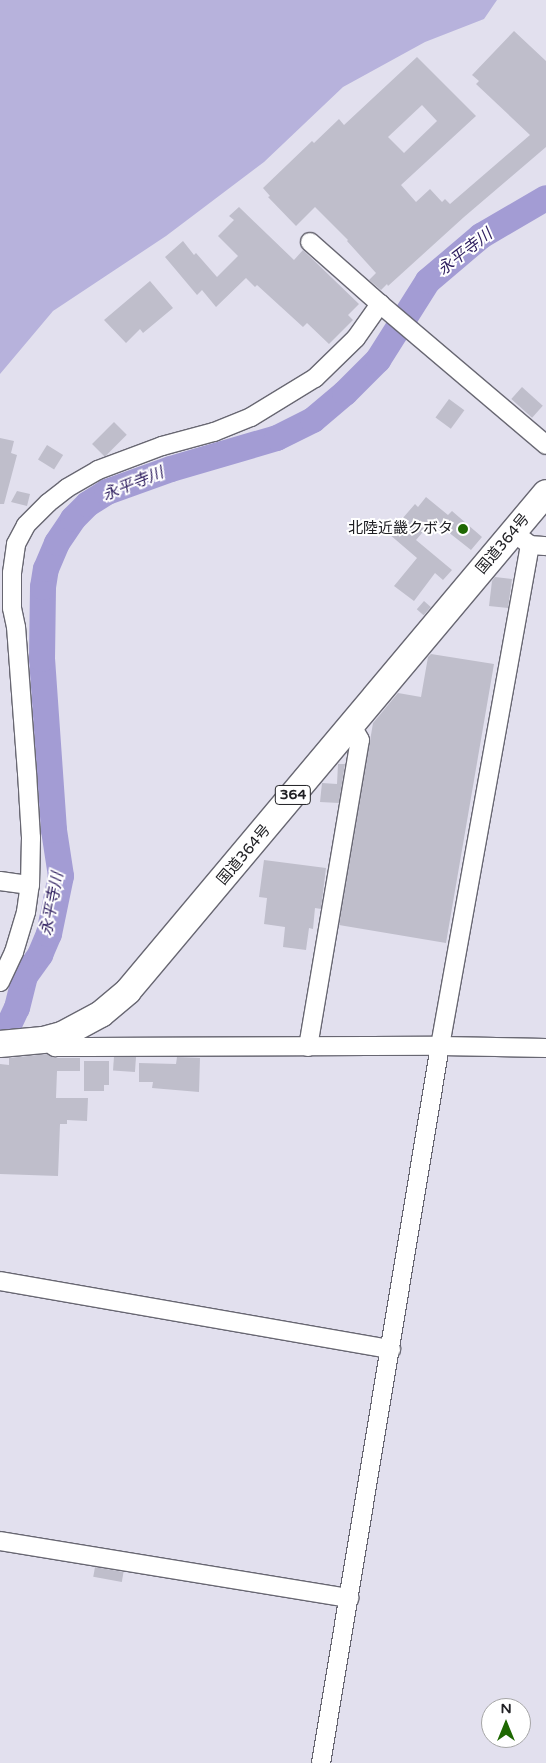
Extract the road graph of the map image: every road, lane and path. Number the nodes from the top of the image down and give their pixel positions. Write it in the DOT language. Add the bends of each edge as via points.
graph roads {
  1 [pos="310,242"];
  2 [pos="384,308"];
  3 [pos="546,445"];
  4 [pos="546,493"];
  5 [pos="530,541"];
  6 [pos="352,726"];
  7 [pos="0,881"];
  8 [pos="30,885"];
  9 [pos="0,982"];
  10 [pos="43,1040"];
  11 [pos="440,1046"];
  12 [pos="4,1047"];
  13 [pos="308,1047"];
  14 [pos="546,1048"];
  15 [pos="0,1282"];
  16 [pos="391,1349"];
  17 [pos="0,1541"];
  18 [pos="348,1598"];
  19 [pos="321,1763"];
  1 -- 2 [label="street"];
  2 -- 3 [label="street"];
  2 -- 8 [label="street" via="315,378 286,397 251,417 214,432 162,446 98,470 67,488 26,525 16,544 12,608 27,773"];
  4 -- 5 [label="highway, 国道364号 / 364"];
  5 -- 6 [label="highway, 国道364号 / 364"];
  5 -- 11 [label="street"];
  6 -- 10 [label="highway, 国道364号 / 364" via="128,991 83,1025"];
  6 -- 13 [label="street" via="360,740"];
  7 -- 8 [label="street"];
  8 -- 9 [label="street" via="14,952"];
  10 -- 12 [label="highway, 国道364号 / 364"];
  10 -- 13 [label="street" via="55,1046"];
  11 -- 13 [label="street"];
  11 -- 14 [label="street"];
  11 -- 16 [label="street"];
  15 -- 16 [label="street"];
  16 -- 18 [label="street"];
  17 -- 18 [label="street"];
  18 -- 19 [label="street"];
}
